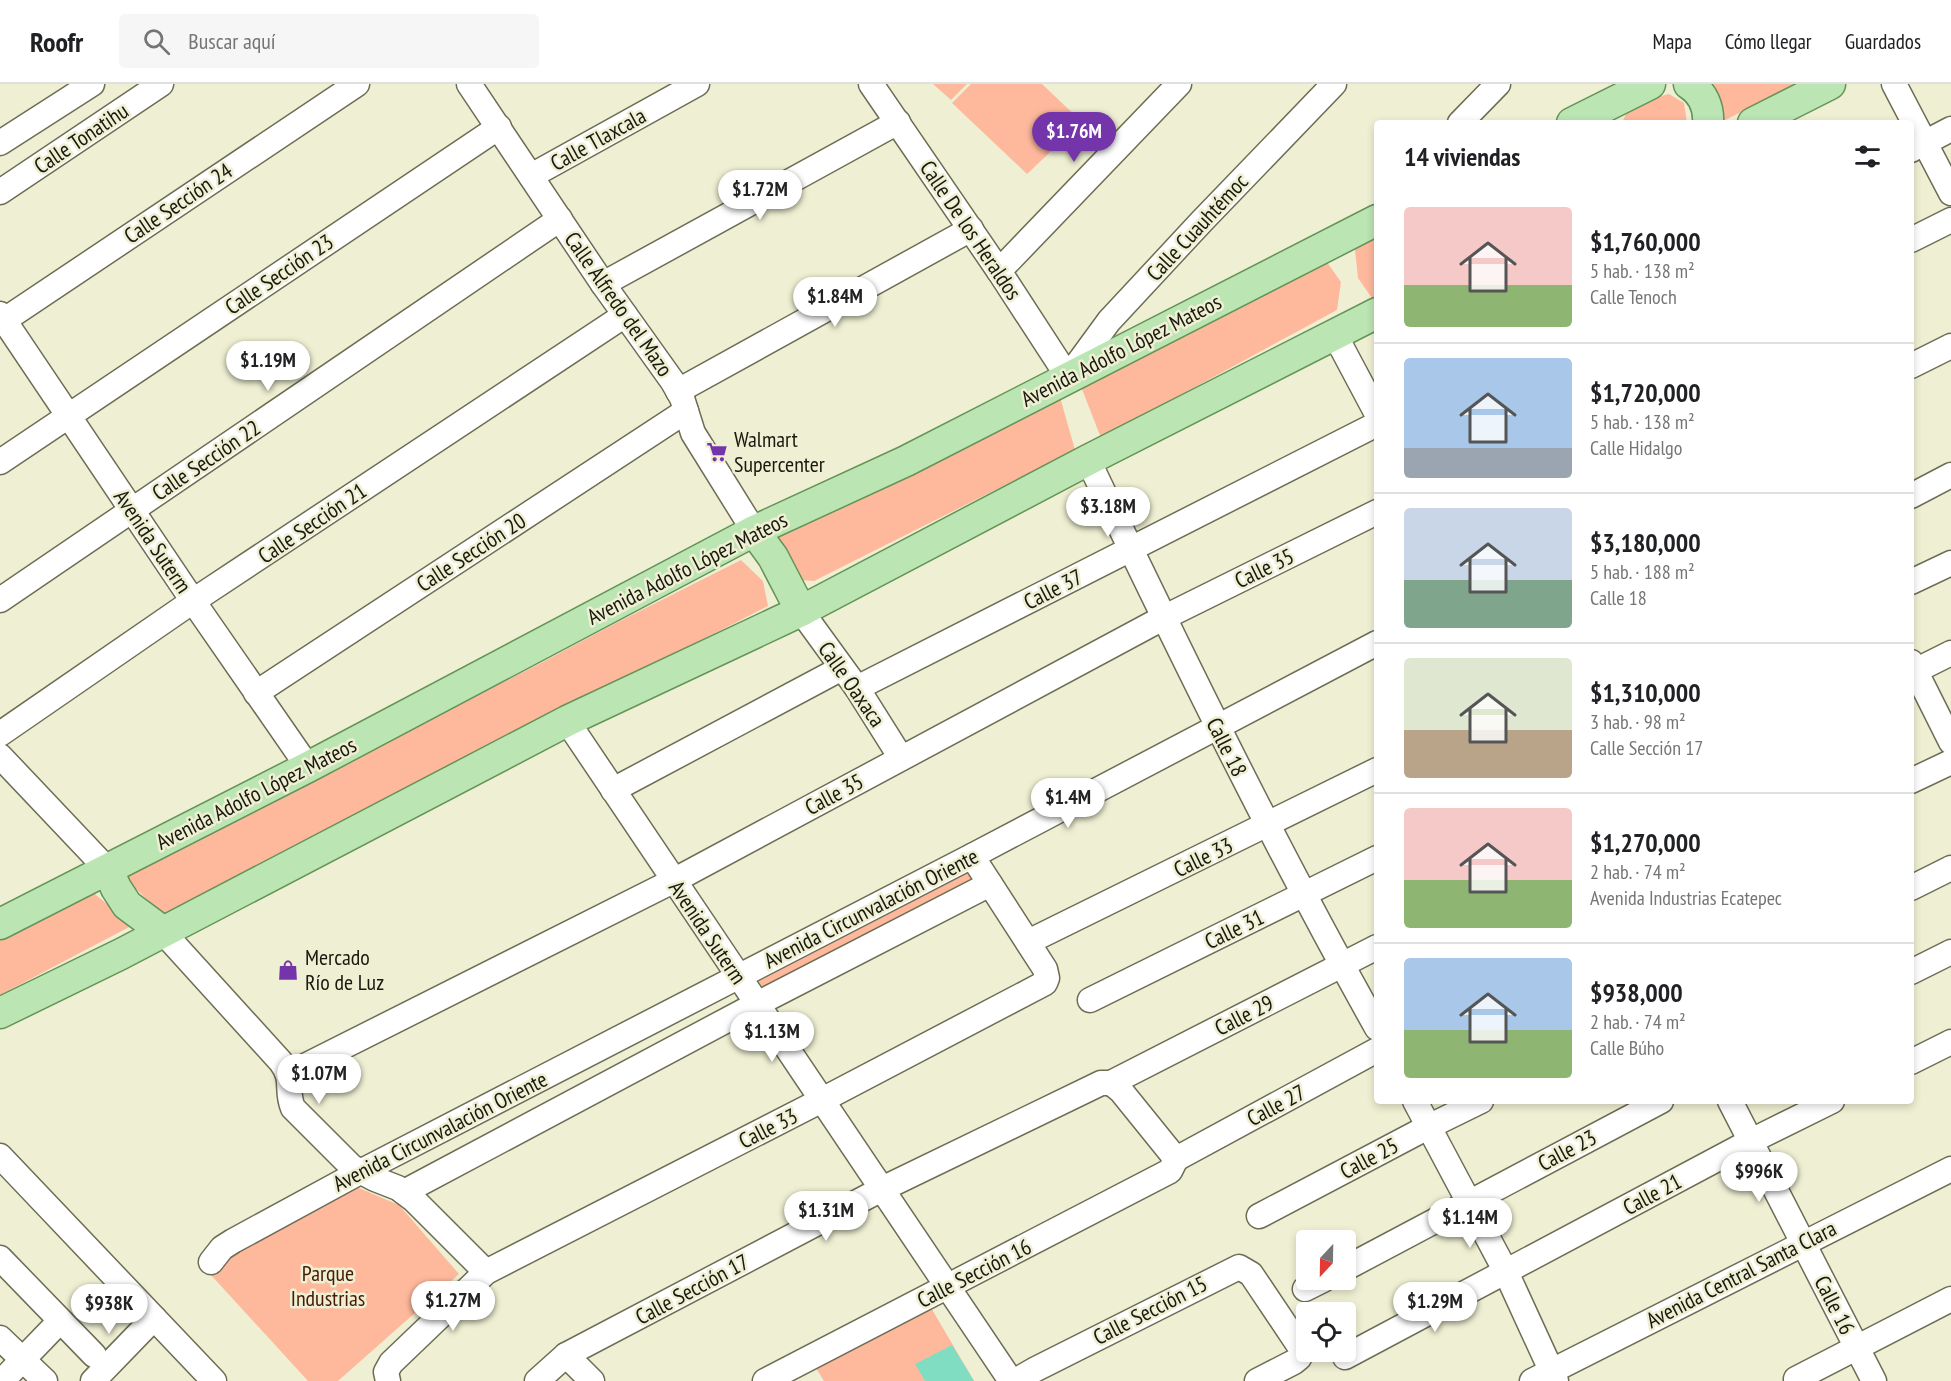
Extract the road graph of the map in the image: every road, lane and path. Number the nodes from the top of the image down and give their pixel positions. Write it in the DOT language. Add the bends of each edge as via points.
graph roads {
  1 [pos="92,84"];
  2 [pos="161,84"];
  3 [pos="357,84"];
  4 [pos="469,84"];
  5 [pos="697,84"];
  6 [pos="871,84"];
  7 [pos="1179,84"];
  8 [pos="1334,84"];
  9 [pos="1498,84"];
  10 [pos="1689,84"];
  11 [pos="1830,84"];
  12 [pos="1894,84"];
  13 [pos="1642,88"];
  14 [pos="1463,120"];
  15 [pos="1578,120"];
  16 [pos="1622,120"];
  17 [pos="1708,120"];
  18 [pos="1760,120"];
  19 [pos="1908,120"];
  20 [pos="898,122"];
  21 [pos="499,127"];
  22 [pos="1951,129"];
  23 [pos="0,143"];
  24 [pos="1918,146"];
  25 [pos="531,176"];
  26 [pos="0,192"];
  27 [pos="1951,193"];
  28 [pos="560,219"];
  29 [pos="1951,220"];
  30 [pos="1374,221"];
  31 [pos="971,229"];
  32 [pos="1914,238"];
  33 [pos="999,271"];
  34 [pos="603,284"];
  35 [pos="625,315"];
  36 [pos="1374,315"];
  37 [pos="1,319"];
  38 [pos="1335,335"];
  39 [pos="1951,346"];
  40 [pos="1914,364"];
  41 [pos="1068,376"];
  42 [pos="682,401"];
  43 [pos="1374,408"];
  44 [pos="69,416"];
  45 [pos="1374,426"];
  46 [pos="1088,460"];
  47 [pos="0,462"];
  48 [pos="1951,475"];
  49 [pos="1914,494"];
  50 [pos="132,511"];
  51 [pos="1374,513"];
  52 [pos="754,531"];
  53 [pos="1131,550"];
  54 [pos="1951,562"];
  55 [pos="1914,580"];
  56 [pos="0,600"];
  57 [pos="193,601"];
  58 [pos="801,611"];
  59 [pos="1163,618"];
  60 [pos="1374,645"];
  61 [pos="1951,653"];
  62 [pos="842,668"];
  63 [pos="1914,668"];
  64 [pos="1914,673"];
  65 [pos="857,688"];
  66 [pos="256,693"];
  67 [pos="567,722"];
  68 [pos="1217,728"];
  69 [pos="0,734"];
  70 [pos="1951,741"];
  71 [pos="0,756"];
  72 [pos="901,758"];
  73 [pos="1951,762"];
  74 [pos="308,767"];
  75 [pos="1374,772"];
  76 [pos="1914,780"];
  77 [pos="613,790"];
  78 [pos="1267,825"];
  79 [pos="972,856"];
  80 [pos="1374,860"];
  81 [pos="1951,868"];
  82 [pos="108,870"];
  83 [pos="673,881"];
  84 [pos="990,884"];
  85 [pos="1914,886"];
  86 [pos="1305,894"];
  87 [pos="0,924"];
  88 [pos="162,931"];
  89 [pos="1028,942"];
  90 [pos="1374,949"];
  91 [pos="1951,952"];
  92 [pos="1342,965"];
  93 [pos="1914,970"];
  94 [pos="739,977"];
  95 [pos="1090,1000"];
  96 [pos="757,1004"];
  97 [pos="0,1013"];
  98 [pos="1374,1023"];
  99 [pos="1951,1042"];
  100 [pos="1374,1052"];
  101 [pos="1914,1060"];
  102 [pos="289,1074"];
  103 [pos="1111,1083"];
  104 [pos="822,1100"];
  105 [pos="1416,1104"];
  106 [pos="1475,1104"];
  107 [pos="1655,1104"];
  108 [pos="1732,1104"];
  109 [pos="1826,1104"];
  110 [pos="1428,1127"];
  111 [pos="1751,1141"];
  112 [pos="0,1156"];
  113 [pos="1176,1159"];
  114 [pos="1951,1169"];
  115 [pos="360,1172"];
  116 [pos="882,1189"];
  117 [pos="404,1192"];
  118 [pos="1469,1202"];
  119 [pos="1258,1216"];
  120 [pos="1803,1243"];
  121 [pos="0,1258"];
  122 [pos="211,1262"];
  123 [pos="1356,1263"];
  124 [pos="486,1272"];
  125 [pos="1506,1272"];
  126 [pos="949,1286"];
  127 [pos="1951,1299"];
  128 [pos="154,1318"];
  129 [pos="60,1321"];
  130 [pos="0,1338"];
  131 [pos="1857,1347"];
  132 [pos="1356,1351"];
  133 [pos="94,1355"];
  134 [pos="566,1355"];
  135 [pos="22,1361"];
  136 [pos="1546,1378"];
  137 [pos="1796,1378"];
  138 [pos="2,1381"];
  139 [pos="45,1381"];
  140 [pos="93,1381"];
  141 [pos="214,1381"];
  142 [pos="388,1381"];
  143 [pos="537,1381"];
  144 [pos="592,1381"];
  145 [pos="765,1381"];
  146 [pos="1013,1381"];
  147 [pos="1257,1381"];
  148 [pos="1874,1381"];
  1 -- 23 [label="street, Calle Tonatihu"];
  2 -- 26 [label="street, Calle Tonatihu"];
  3 -- 37 [label="street, Calle Sección 24"];
  4 -- 21 [label="street, Calle Alfredo del Mazo"];
  5 -- 25 [label="street, Calle Tlaxcala"];
  6 -- 20 [label="street, Calle De los Heraldos"];
  7 -- 33 [label="street"];
  8 -- 41 [label="street, Calle Cuauhtémoc" via="1109,321"];
  9 -- 14 [label="street"];
  10 -- 17 [label="main road" via="1704,98"];
  11 -- 18 [label="main road"];
  12 -- 19 [label="street"];
  13 -- 15 [label="main road"];
  13 -- 16 [label="main road" via="1624,110"];
  20 -- 31 [label="street, Calle De los Heraldos"];
  20 -- 34 [label="street"];
  21 -- 25 [label="street, Calle Alfredo del Mazo"];
  21 -- 44 [label="street, Calle Sección 23"];
  22 -- 24 [label="street"];
  24 -- 27 [label="street"];
  25 -- 28 [label="street, Calle Alfredo del Mazo"];
  28 -- 34 [label="street, Calle Alfredo del Mazo"];
  28 -- 50 [label="street, Calle Sección 22"];
  29 -- 32 [label="street"];
  30 -- 41 [label="main road, Avenida Adolfo López Mateos"];
  31 -- 33 [label="street, Calle De los Heraldos"];
  31 -- 42 [label="street, Calle Sección 20"];
  33 -- 41 [label="street, Calle De los Heraldos"];
  34 -- 35 [label="street, Calle Alfredo del Mazo"];
  35 -- 42 [label="street, Calle Alfredo del Mazo"];
  35 -- 57 [label="street, Calle Sección 21"];
  36 -- 38 [label="main road"];
  37 -- 44 [label="street, Avenida Suterm"];
  38 -- 43 [label="street"];
  38 -- 46 [label="main road"];
  39 -- 40 [label="street"];
  41 -- 52 [label="main road, Avenida Adolfo López Mateos" via="906,460"];
  42 -- 52 [label="street, Calle Alfredo del Mazo" via="693,433"];
  42 -- 66 [label="street, Calle Sección 20"];
  44 -- 47 [label="street, Calle Sección 23"];
  44 -- 50 [label="street, Avenida Suterm"];
  45 -- 53 [label="street, Calle 37"];
  46 -- 53 [label="street, Calle 18"];
  46 -- 58 [label="main road"];
  48 -- 49 [label="street"];
  50 -- 56 [label="street, Calle Sección 22"];
  50 -- 57 [label="street, Avenida Suterm"];
  51 -- 59 [label="street, Calle 35"];
  52 -- 58 [label="main road" via="773,557"];
  52 -- 74 [label="main road, Avenida Adolfo López Mateos"];
  53 -- 59 [label="street, Calle 18"];
  53 -- 65 [label="street, Calle 37"];
  54 -- 55 [label="street"];
  57 -- 66 [label="street, Avenida Suterm"];
  57 -- 69 [label="street, Calle Sección 21"];
  58 -- 62 [label="street, Calle Oaxaca"];
  58 -- 67 [label="main road"];
  59 -- 68 [label="street, Calle 18"];
  59 -- 72 [label="street, Calle 35"];
  60 -- 68 [label="street, Avenida Circunvalación Oriente"];
  61 -- 63 [label="street"];
  62 -- 65 [label="street, Calle Oaxaca"];
  62 -- 77 [label="street"];
  64 -- 70 [label="street"];
  65 -- 72 [label="street, Calle Oaxaca"];
  66 -- 74 [label="street, Avenida Suterm"];
  67 -- 77 [label="street, Avenida Suterm"];
  67 -- 88 [label="main road"];
  68 -- 78 [label="street, Calle 18"];
  68 -- 79 [label="street, Avenida Circunvalación Oriente"];
  71 -- 82 [label="street"];
  72 -- 83 [label="street, Calle 35"];
  73 -- 76 [label="street"];
  74 -- 82 [label="main road, Avenida Adolfo López Mateos"];
  75 -- 78 [label="street, Calle 33"];
  77 -- 83 [label="street, Avenida Suterm"];
  78 -- 86 [label="street, Calle 18"];
  78 -- 89 [label="street, Calle 33"];
  79 -- 84 [label="street"];
  79 -- 94 [label="street, Avenida Circunvalación Oriente"];
  80 -- 86 [label="street, Calle 31"];
  81 -- 85 [label="street"];
  82 -- 87 [label="main road, Avenida Adolfo López Mateos"];
  82 -- 88 [label="main road" via="127,905"];
  83 -- 94 [label="street, Avenida Suterm"];
  83 -- 102 [label="street, Calle 35"];
  84 -- 89 [label="street"];
  84 -- 96 [label="street, Avenida Circunvalación Oriente"];
  86 -- 92 [label="street, Calle 18"];
  86 -- 95 [label="street, Calle 31"];
  88 -- 97 [label="main road"];
  88 -- 102 [label="street"];
  89 -- 104 [label="street, Calle 33" via="1045,969 1047,978 1041,986"];
  90 -- 92 [label="street, Calle 29"];
  91 -- 93 [label="street"];
  92 -- 98 [label="street, Calle 18"];
  92 -- 103 [label="street, Calle 29"];
  94 -- 96 [label="street, Avenida Suterm"];
  94 -- 115 [label="street, Avenida Circunvalación Oriente"];
  96 -- 104 [label="street, Avenida Suterm"];
  96 -- 117 [label="street, Avenida Circunvalación Oriente"];
  99 -- 101 [label="street"];
  100 -- 113 [label="street, Calle 27"];
  102 -- 115 [label="street" via="293,1108 344,1161"];
  103 -- 113 [label="street"];
  103 -- 116 [label="street, Calle Sección 17" via="1101,1083"];
  104 -- 116 [label="street, Avenida Suterm"];
  104 -- 124 [label="street, Calle 33"];
  105 -- 110 [label="street"];
  106 -- 110 [label="street, Calle 25"];
  107 -- 118 [label="street, Calle 23"];
  108 -- 111 [label="street, Calle 16"];
  109 -- 111 [label="street, Calle 21"];
  110 -- 118 [label="street"];
  110 -- 119 [label="street, Calle 25"];
  111 -- 120 [label="street, Calle 16"];
  111 -- 125 [label="street, Calle 21"];
  112 -- 128 [label="street"];
  113 -- 126 [label="street, Calle Sección 16" via="1170,1171"];
  114 -- 120 [label="street, Avenida Central Santa Clara"];
  115 -- 117 [label="street"];
  115 -- 122 [label="street, Avenida Circunvalación Oriente" via="233,1241"];
  116 -- 126 [label="street, Avenida Suterm"];
  116 -- 134 [label="street, Calle Sección 17"];
  117 -- 124 [label="street"];
  118 -- 123 [label="street, Calle 23"];
  118 -- 125 [label="street"];
  120 -- 131 [label="street, Calle 16"];
  120 -- 136 [label="street, Avenida Central Santa Clara"];
  121 -- 129 [label="street"];
  124 -- 142 [label="street, Calle 33" via="391,1363 386,1372"];
  125 -- 132 [label="street, Calle 21"];
  125 -- 136 [label="street"];
  126 -- 145 [label="street, Calle Sección 16"];
  126 -- 146 [label="street, Avenida Suterm"];
  127 -- 131 [label="street"];
  128 -- 140 [label="street"];
  128 -- 141 [label="street"];
  129 -- 133 [label="street"];
  129 -- 135 [label="street"];
  130 -- 135 [label="street"];
  131 -- 137 [label="street"];
  131 -- 148 [label="street, Calle 16"];
  134 -- 143 [label="street, Calle Sección 17"];
  134 -- 144 [label="street"];
  135 -- 138 [label="street"];
  135 -- 139 [label="street"];
  146 -- 147 [label="street, Calle Sección 15" via="1234,1267 1251,1274 1300,1345 1301,1354 1294,1362"];
}
